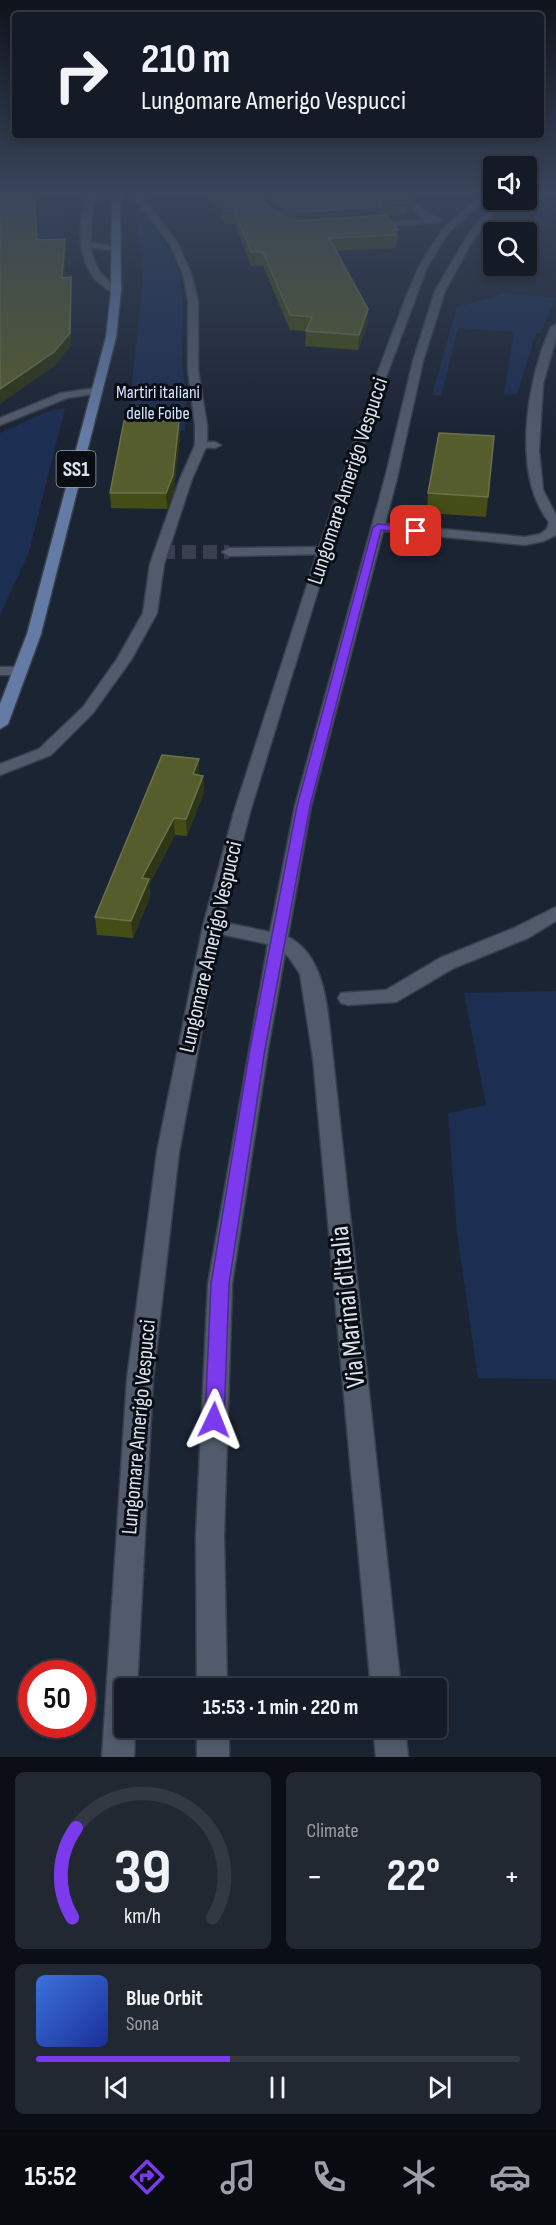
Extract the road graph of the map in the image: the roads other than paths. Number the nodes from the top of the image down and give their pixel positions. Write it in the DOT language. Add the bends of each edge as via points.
graph roads {
  1 [pos="93,272"];
  2 [pos="116,272"];
  3 [pos="186,272"];
  4 [pos="421,272"];
  5 [pos="451,272"];
  6 [pos="116,291"];
  7 [pos="556,327"];
  8 [pos="96,391"];
  9 [pos="0,422"];
  10 [pos="201,445"];
  11 [pos="215,445"];
  12 [pos="378,527"];
  13 [pos="324,551"];
  14 [pos="229,552"];
  15 [pos="0,671"];
  16 [pos="20,671"];
  17 [pos="0,724"];
  18 [pos="0,770"];
  19 [pos="556,913"];
  20 [pos="212,926"];
  21 [pos="278,940"];
  22 [pos="348,998"];
  23 [pos="212,1678"];
  24 [pos="385,1678"];
  25 [pos="213,1738"];
  26 [pos="390,1738"];
  27 [pos="118,1757"];
  28 [pos="213,1757"];
  29 [pos="392,1757"];
  1 -- 6 [label="main road"];
  2 -- 6 [label="main road, SS1"];
  3 -- 10 [label="main road" via="193,301 193,362"];
  4 -- 13 [label="main road, Lungomare Amerigo Vespucci" via="381,377"];
  5 -- 12 [label="main road, Lungomare Amerigo Vespucci" via="440,291 418,361"];
  6 -- 8 [label="main road, SS1" via="111,337"];
  7 -- 12 [label="main road, Lungomare Amerigo Vespucci" via="542,368 534,434 537,491 555,522 551,533 525,541"];
  8 -- 9 [label="main road" via="65,395"];
  8 -- 16 [label="main road, SS1" via="34,634"];
  10 -- 11 [label="main road"];
  10 -- 18 [label="main road" via="157,564 150,613 124,660 88,710 45,752"];
  12 -- 21 [label="main road, Lungomare Amerigo Vespucci" via="303,806"];
  13 -- 14 [label="main road"];
  13 -- 20 [label="main road, Lungomare Amerigo Vespucci" via="242,812"];
  15 -- 16 [label="main road"];
  16 -- 17 [label="main road, SS1"];
  19 -- 22 [label="main road" via="521,933 447,963 389,997"];
  20 -- 21 [label="main road"];
  20 -- 27 [label="main road, Lungomare Amerigo Vespucci" via="168,1152 140,1379"];
  21 -- 23 [label="main road, Lungomare Amerigo Vespucci" via="220,1284 210,1535"];
  21 -- 24 [label="main road, Via Marinai d'Italia" via="295,951 310,973 323,1058"];
  25 -- 28 [label="main road"];
  26 -- 29 [label="main road"];
}
